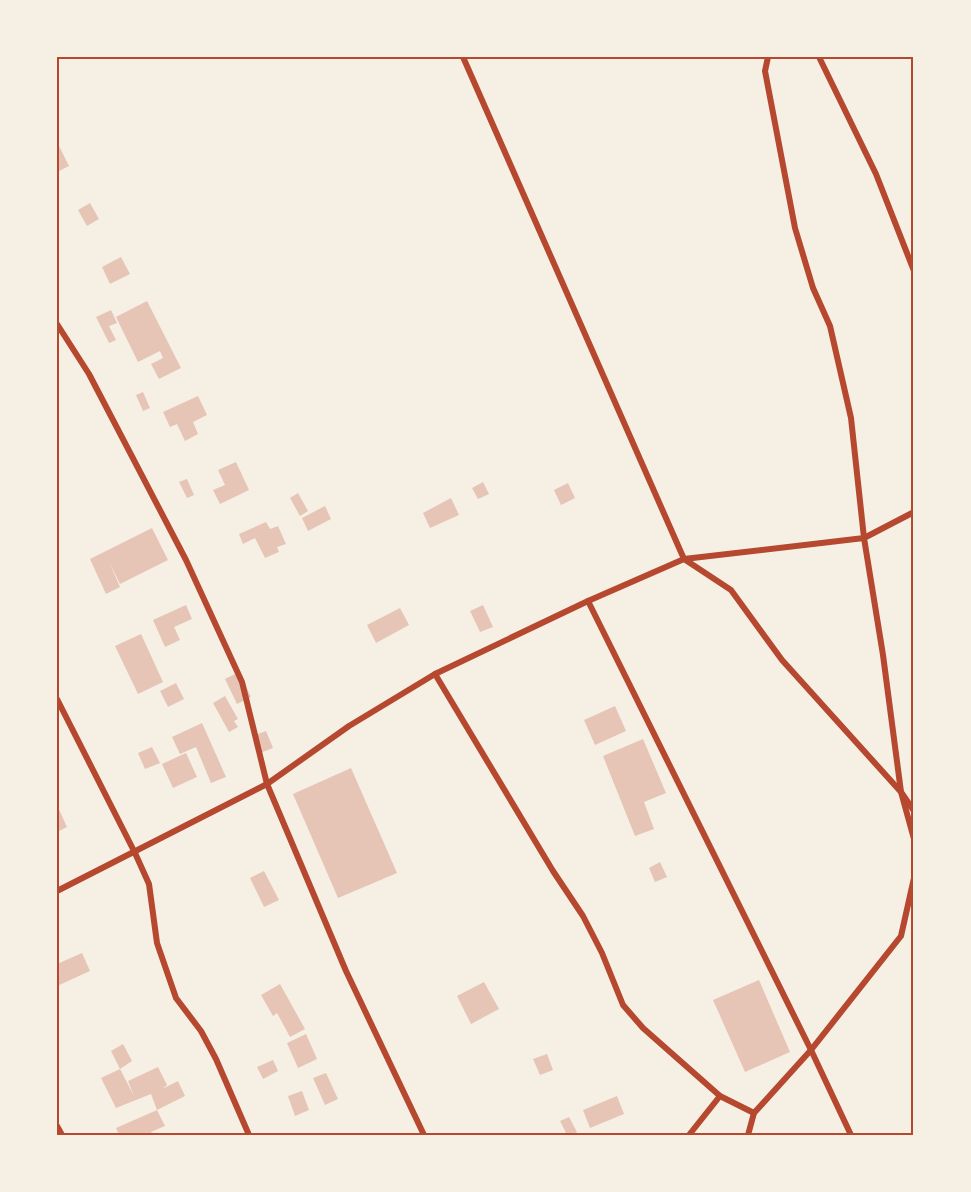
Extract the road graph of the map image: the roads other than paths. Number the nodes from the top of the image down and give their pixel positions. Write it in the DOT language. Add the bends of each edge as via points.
graph roads {
  1 [pos="463,57"];
  2 [pos="768,57"];
  3 [pos="819,57"];
  4 [pos="914,271"];
  5 [pos="57,324"];
  6 [pos="914,512"];
  7 [pos="864,538"];
  8 [pos="684,560"];
  9 [pos="588,601"];
  10 [pos="435,674"];
  11 [pos="57,699"];
  12 [pos="267,784"];
  13 [pos="901,792"];
  14 [pos="914,811"];
  15 [pos="914,839"];
  16 [pos="135,853"];
  17 [pos="914,878"];
  18 [pos="57,891"];
  19 [pos="811,1050"];
  20 [pos="720,1096"];
  21 [pos="754,1113"];
  22 [pos="57,1126"];
  23 [pos="62,1135"];
  24 [pos="249,1135"];
  25 [pos="424,1135"];
  26 [pos="688,1135"];
  27 [pos="748,1135"];
  28 [pos="851,1135"];
  1 -- 8 [label="street"];
  2 -- 7 [label="street" via="765,71 795,228 813,288 830,326 851,418"];
  3 -- 4 [label="street" via="876,174"];
  5 -- 12 [label="street" via="89,374 200,590 242,682"];
  6 -- 7 [label="street"];
  7 -- 8 [label="street"];
  7 -- 13 [label="street"];
  8 -- 9 [label="street"];
  8 -- 13 [label="street" via="731,590 782,660"];
  9 -- 10 [label="street"];
  9 -- 19 [label="street"];
  10 -- 12 [label="street" via="349,726"];
  10 -- 20 [label="street" via="583,916 623,1005 643,1028"];
  11 -- 16 [label="street"];
  12 -- 16 [label="street"];
  12 -- 25 [label="street" via="346,971"];
  13 -- 14 [label="street"];
  13 -- 15 [label="street"];
  16 -- 18 [label="street"];
  16 -- 24 [label="street" via="148,884 157,942 176,998 216,1059"];
  17 -- 19 [label="street" via="901,936"];
  19 -- 21 [label="street"];
  19 -- 28 [label="street"];
  20 -- 21 [label="street"];
  20 -- 26 [label="street"];
  21 -- 27 [label="street"];
  22 -- 23 [label="street"];
}
